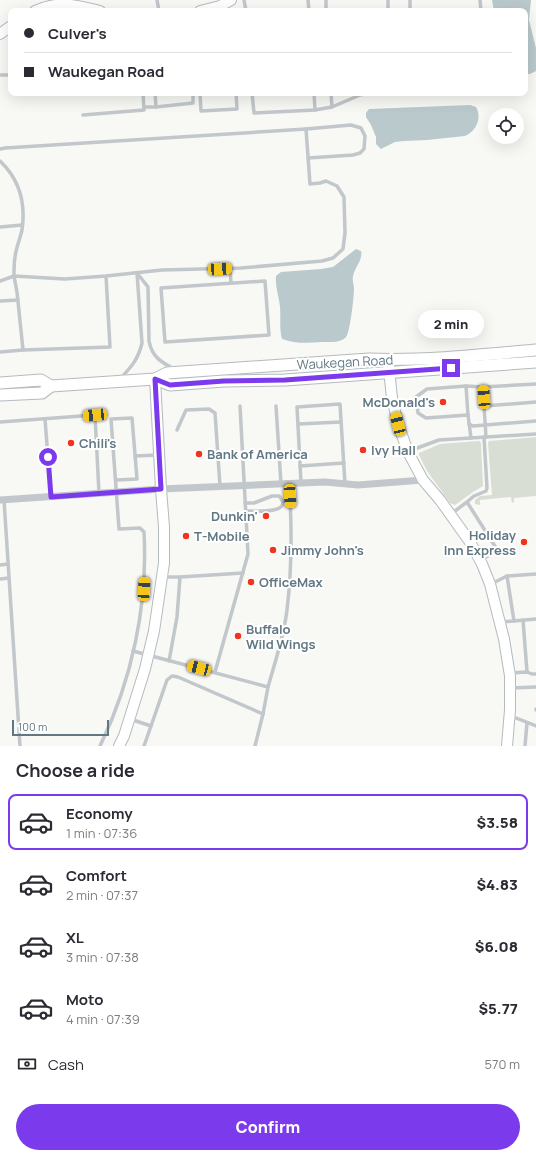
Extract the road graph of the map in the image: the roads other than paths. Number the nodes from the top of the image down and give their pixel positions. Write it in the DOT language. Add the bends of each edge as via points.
graph roads {
  1 [pos="231,0"];
  2 [pos="41,8"];
  3 [pos="86,8"];
  4 [pos="221,8"];
  5 [pos="143,96"];
  6 [pos="155,96"];
  7 [pos="193,96"];
  8 [pos="200,96"];
  9 [pos="236,96"];
  10 [pos="252,96"];
  11 [pos="314,96"];
  12 [pos="331,96"];
  13 [pos="358,96"];
  14 [pos="144,107"];
  15 [pos="156,107"];
  16 [pos="332,107"];
  17 [pos="315,110"];
  18 [pos="83,115"];
  19 [pos="306,128"];
  20 [pos="0,149"];
  21 [pos="308,158"];
  22 [pos="0,161"];
  23 [pos="22,225"];
  24 [pos="0,227"];
  25 [pos="230,268"];
  26 [pos="137,273"];
  27 [pos="14,276"];
  28 [pos="106,276"];
  29 [pos="0,281"];
  30 [pos="231,283"];
  31 [pos="18,300"];
  32 [pos="0,301"];
  33 [pos="23,350"];
  34 [pos="536,350"];
  35 [pos="0,352"];
  36 [pos="388,360"];
  37 [pos="536,362"];
  38 [pos="178,372"];
  39 [pos="389,372"];
  40 [pos="155,379"];
  41 [pos="117,382"];
  42 [pos="0,383"];
  43 [pos="536,384"];
  44 [pos="52,386"];
  45 [pos="466,386"];
  46 [pos="483,388"];
  47 [pos="0,395"];
  48 [pos="536,402"];
  49 [pos="240,406"];
  50 [pos="276,406"];
  51 [pos="484,406"];
  52 [pos="468,414"];
  53 [pos="45,419"];
  54 [pos="536,421"];
  55 [pos="0,422"];
  56 [pos="341,422"];
  57 [pos="298,424"];
  58 [pos="469,424"];
  59 [pos="486,425"];
  60 [pos="177,430"];
  61 [pos="536,434"];
  62 [pos="485,437"];
  63 [pos="471,438"];
  64 [pos="408,452"];
  65 [pos="159,455"];
  66 [pos="135,456"];
  67 [pos="344,464"];
  68 [pos="300,466"];
  69 [pos="116,480"];
  70 [pos="423,480"];
  71 [pos="301,483"];
  72 [pos="281,484"];
  73 [pos="289,484"];
  74 [pos="345,484"];
  75 [pos="244,485"];
  76 [pos="220,486"];
  77 [pos="161,489"];
  78 [pos="116,492"];
  79 [pos="99,493"];
  80 [pos="51,497"];
  81 [pos="2,500"];
  82 [pos="467,502"];
  83 [pos="245,503"];
  84 [pos="246,511"];
  85 [pos="450,514"];
  86 [pos="480,561"];
  87 [pos="8,564"];
  88 [pos="0,565"];
  89 [pos="243,573"];
  90 [pos="536,574"];
  91 [pos="507,576"];
  92 [pos="162,577"];
  93 [pos="180,577"];
  94 [pos="9,578"];
  95 [pos="0,579"];
  96 [pos="490,584"];
  97 [pos="536,619"];
  98 [pos="523,620"];
  99 [pos="514,621"];
  100 [pos="500,622"];
  101 [pos="133,651"];
  102 [pos="148,655"];
  103 [pos="169,661"];
  104 [pos="215,672"];
  105 [pos="527,672"];
  106 [pos="509,673"];
  107 [pos="536,674"];
  108 [pos="536,687"];
  109 [pos="268,688"];
  110 [pos="510,688"];
  111 [pos="264,714"];
  112 [pos="510,716"];
  113 [pos="129,719"];
  114 [pos="527,723"];
  115 [pos="151,726"];
  116 [pos="536,726"];
  117 [pos="20,746"];
  118 [pos="100,746"];
  119 [pos="119,746"];
  120 [pos="144,746"];
  121 [pos="255,746"];
  122 [pos="507,746"];
  123 [pos="525,746"];
  1 -- 4 [label="street"];
  2 -- 3 [label="street" via="67,4"];
  5 -- 14 [label="lane"];
  6 -- 15 [label="lane"];
  7 -- 15 [label="lane" via="193,103"];
  8 -- 9 [label="lane" via="201,111 237,109"];
  10 -- 17 [label="lane" via="254,113"];
  11 -- 17 [label="lane"];
  12 -- 16 [label="lane"];
  13 -- 16 [label="lane"];
  14 -- 15 [label="lane"];
  14 -- 18 [label="lane" via="144,110"];
  16 -- 17 [label="lane"];
  19 -- 20 [label="lane"];
  19 -- 21 [label="lane"];
  19 -- 21 [label="lane" via="351,125 361,128 365,136 364,149 360,153"];
  21 -- 25 [label="lane" via="310,184 326,181 337,186 344,197 346,232 343,249 333,258 322,261"];
  22 -- 23 [label="lane" via="14,178 20,193 23,208"];
  23 -- 24 [label="lane"];
  23 -- 27 [label="lane" via="14,259"];
  25 -- 26 [label="lane"];
  25 -- 30 [label="lane"];
  26 -- 28 [label="lane"];
  26 -- 38 [label="lane" via="148,287 151,349 159,360"];
  26 -- 41 [label="lane" via="142,343 134,363"];
  27 -- 28 [label="lane" via="65,279"];
  27 -- 29 [label="lane"];
  27 -- 31 [label="lane"];
  28 -- 33 [label="lane" via="110,347"];
  30 -- 30 [label="lane" via="265,281 269,335 165,342 161,288"];
  31 -- 32 [label="lane"];
  31 -- 33 [label="lane"];
  33 -- 35 [label="lane"];
  34 -- 36 [label="main road, Waukegan Road"];
  36 -- 38 [label="main road, Waukegan Road" via="369,359"];
  36 -- 39 [label="street"];
  37 -- 39 [label="main road, Waukegan Road"];
  38 -- 40 [label="main road, Waukegan Road" via="167,373"];
  39 -- 40 [label="main road, Waukegan Road" via="170,385"];
  39 -- 64 [label="street" via="398,424"];
  40 -- 41 [label="main road, Waukegan Road"];
  40 -- 65 [label="street"];
  41 -- 44 [label="main road, Waukegan Road"];
  42 -- 44 [label="main road, Waukegan Road" via="41,380"];
  43 -- 46 [label="lane"];
  44 -- 47 [label="main road, Waukegan Road" via="42,393"];
  45 -- 46 [label="lane"];
  45 -- 52 [label="lane"];
  45 -- 52 [label="lane" via="428,389 416,397 418,413 426,418"];
  46 -- 51 [label="lane"];
  48 -- 51 [label="lane"];
  49 -- 75 [label="lane"];
  50 -- 72 [label="lane"];
  51 -- 59 [label="lane"];
  52 -- 58 [label="lane"];
  53 -- 55 [label="lane"];
  53 -- 79 [label="lane" via="95,415"];
  53 -- 80 [label="lane"];
  54 -- 59 [label="lane"];
  56 -- 57 [label="lane"];
  56 -- 57 [label="lane" via="340,404 297,407"];
  56 -- 67 [label="lane"];
  57 -- 68 [label="lane"];
  58 -- 59 [label="lane"];
  58 -- 63 [label="lane"];
  59 -- 62 [label="lane"];
  60 -- 76 [label="lane" via="186,410 209,409 215,413"];
  61 -- 62 [label="lane"];
  62 -- 63 [label="lane"];
  62 -- 82 [label="lane" via="487,488"];
  63 -- 64 [label="lane" via="439,440"];
  64 -- 70 [label="street"];
  65 -- 66 [label="lane"];
  65 -- 77 [label="street"];
  66 -- 69 [label="lane" via="137,479"];
  66 -- 69 [label="lane" via="132,418 111,419"];
  67 -- 68 [label="lane"];
  67 -- 74 [label="lane"];
  68 -- 71 [label="lane"];
  69 -- 78 [label="lane"];
  70 -- 74 [label="street"];
  70 -- 85 [label="street"];
  71 -- 73 [label="street"];
  71 -- 74 [label="street"];
  72 -- 73 [label="street"];
  72 -- 75 [label="street"];
  73 -- 109 [label="lane" via="291,551 287,610 279,653"];
  75 -- 76 [label="street"];
  75 -- 83 [label="lane"];
  76 -- 77 [label="street"];
  77 -- 78 [label="street"];
  77 -- 92 [label="street" via="164,527"];
  78 -- 79 [label="street"];
  78 -- 101 [label="lane" via="119,529 140,528 144,532 144,589"];
  79 -- 80 [label="street"];
  80 -- 81 [label="street"];
  81 -- 87 [label="lane"];
  82 -- 85 [label="lane"];
  82 -- 86 [label="lane" via="498,551"];
  83 -- 84 [label="lane"];
  83 -- 84 [label="lane" via="279,496 283,505 275,510"];
  84 -- 89 [label="lane" via="248,554"];
  85 -- 86 [label="street"];
  86 -- 96 [label="street"];
  87 -- 88 [label="lane"];
  87 -- 94 [label="lane"];
  89 -- 93 [label="lane"];
  89 -- 104 [label="lane"];
  90 -- 91 [label="lane"];
  91 -- 96 [label="lane"];
  91 -- 99 [label="lane"];
  92 -- 93 [label="lane"];
  92 -- 102 [label="street"];
  93 -- 103 [label="lane" via="177,617"];
  94 -- 95 [label="lane"];
  94 -- 117 [label="lane"];
  96 -- 100 [label="street"];
  97 -- 98 [label="lane"];
  98 -- 99 [label="lane"];
  98 -- 105 [label="lane"];
  99 -- 100 [label="lane"];
  100 -- 106 [label="street"];
  101 -- 102 [label="lane"];
  101 -- 118 [label="lane" via="117,705"];
  102 -- 103 [label="lane"];
  102 -- 113 [label="street"];
  103 -- 104 [label="lane"];
  104 -- 109 [label="lane"];
  105 -- 106 [label="lane"];
  105 -- 107 [label="lane"];
  106 -- 110 [label="street"];
  108 -- 110 [label="lane"];
  109 -- 111 [label="lane"];
  110 -- 112 [label="street"];
  111 -- 115 [label="lane" via="172,676 167,680"];
  111 -- 121 [label="lane"];
  112 -- 114 [label="lane"];
  112 -- 122 [label="street"];
  113 -- 115 [label="lane"];
  113 -- 119 [label="street"];
  114 -- 116 [label="lane"];
  114 -- 123 [label="lane"];
  115 -- 120 [label="lane"];
}
